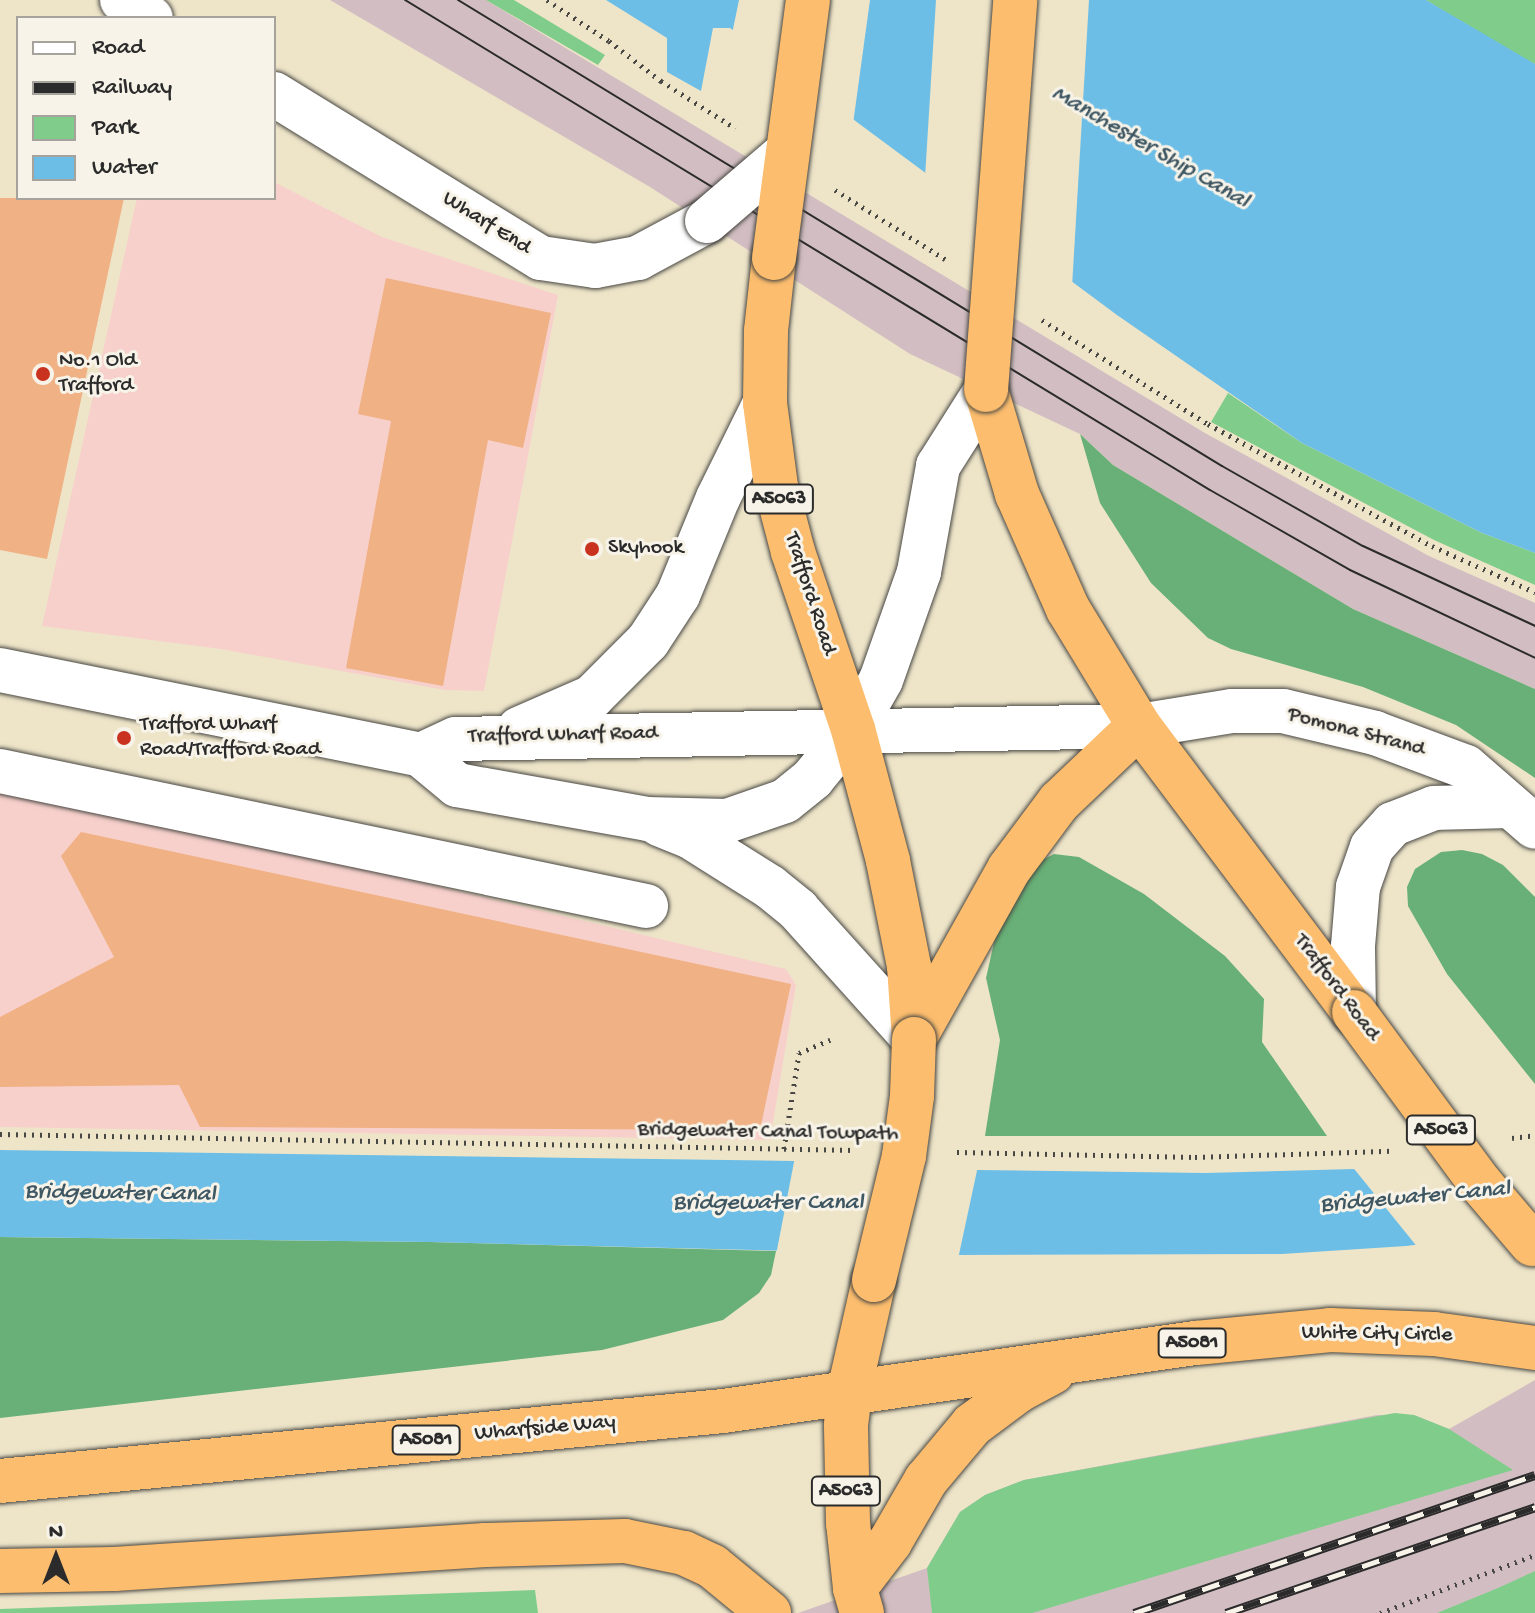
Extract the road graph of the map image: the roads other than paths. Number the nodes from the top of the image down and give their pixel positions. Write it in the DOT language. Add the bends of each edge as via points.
graph roads {
  1 [pos="122,0"];
  2 [pos="808,0"];
  3 [pos="1015,0"];
  4 [pos="148,16"];
  5 [pos="276,95"];
  6 [pos="785,154"];
  7 [pos="986,390"];
  8 [pos="765,403"];
  9 [pos="2,678"];
  10 [pos="1139,726"];
  11 [pos="853,729"];
  12 [pos="486,740"];
  13 [pos="421,755"];
  14 [pos="0,771"];
  15 [pos="1522,816"];
  16 [pos="647,819"];
  17 [pos="646,906"];
  18 [pos="1354,1012"];
  19 [pos="914,1039"];
  20 [pos="1533,1246"];
  21 [pos="1535,1348"];
  22 [pos="1076,1360"];
  23 [pos="851,1394"];
  24 [pos="0,1481"];
  25 [pos="0,1571"];
  26 [pos="858,1598"];
  27 [pos="769,1613"];
  1 -- 4 [label="street"];
  2 -- 6 [label="highway, Trafford Road / A5063, bridge"];
  3 -- 7 [label="highway, Trafford Road, bridge"];
  5 -- 6 [label="street, Wharf End, bridge" via="541,258 595,266 658,251 707,221"];
  6 -- 8 [label="highway, Trafford Road / A5063, bridge" via="766,331"];
  7 -- 10 [label="highway, Trafford Road" via="1017,494 1047,570"];
  7 -- 11 [label="street" via="938,466 919,572 899,635"];
  8 -- 11 [label="highway, Trafford Road / A5063" via="776,487 793,552"];
  8 -- 12 [label="street" via="678,595 648,641 592,697 543,722"];
  9 -- 13 [label="street"];
  10 -- 11 [label="street, Trafford Wharf Road"];
  10 -- 15 [label="street, Pomona Strand" via="1232,711 1283,711 1332,722 1466,767"];
  10 -- 18 [label="highway, Trafford Road / A5063"];
  10 -- 19 [label="highway, Trafford Road / A5063" via="1059,802 1009,869"];
  11 -- 12 [label="street, Trafford Wharf Road"];
  11 -- 16 [label="street" via="813,778 775,805 727,821"];
  11 -- 19 [label="highway, Trafford Road / A5063" via="909,966"];
  12 -- 13 [label="street, Trafford Wharf Road" via="456,739"];
  13 -- 16 [label="street" via="457,785"];
  14 -- 17 [label="street"];
  15 -- 18 [label="street, Pomona Strand" via="1434,808 1393,824 1372,847 1358,887"];
  16 -- 19 [label="street" via="689,836 798,910"];
  18 -- 20 [label="highway, Trafford Road / A5063, bridge"];
  19 -- 23 [label="highway, Trafford Road / A5063, bridge" via="904,1156"];
  21 -- 22 [label="highway, White City Circle / A5081" via="1434,1334 1330,1330"];
  22 -- 23 [label="highway, White City Circle / A5081"];
  22 -- 26 [label="highway, White City Circle / A5081" via="1019,1390 972,1425 926,1480"];
  23 -- 24 [label="highway, Wharfside Way / A5081"];
  23 -- 26 [label="highway, Trafford Road / A5063" via="845,1480"];
  25 -- 27 [label="highway" via="625,1541 684,1553 712,1566"];
}
